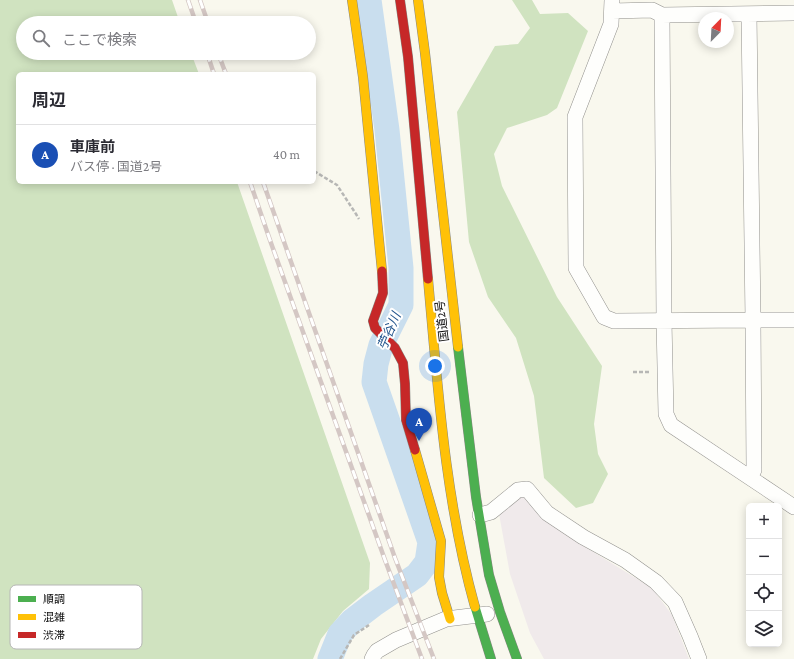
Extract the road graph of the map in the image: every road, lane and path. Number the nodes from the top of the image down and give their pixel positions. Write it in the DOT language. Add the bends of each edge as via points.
graph roads {
  1 [pos="352,0"];
  2 [pos="400,0"];
  3 [pos="418,0"];
  4 [pos="612,5"];
  5 [pos="794,13"];
  6 [pos="749,14"];
  7 [pos="662,15"];
  8 [pos="316,172"];
  9 [pos="361,225"];
  10 [pos="753,320"];
  11 [pos="794,320"];
  12 [pos="664,321"];
  13 [pos="633,372"];
  14 [pos="665,372"];
  15 [pos="750,477"];
  16 [pos="794,507"];
  17 [pos="480,515"];
  18 [pos="500,612"];
  19 [pos="478,615"];
  20 [pos="450,619"];
  21 [pos="369,625"];
  22 [pos="340,659"];
  23 [pos="372,659"];
  24 [pos="491,659"];
  25 [pos="516,659"];
  26 [pos="699,659"];
  1 -- 20 [label="main road" via="382,267 383,293 373,321 375,328 396,348 402,363 406,420 441,541 439,576"];
  2 -- 19 [label="main road, 国道2号" via="408,57 443,441 458,534"];
  3 -- 17 [label="main road, 国道2号" via="462,384"];
  4 -- 7 [label="street" via="652,10"];
  4 -- 12 [label="street" via="611,24 575,117 576,268 604,316 614,321"];
  5 -- 6 [label="street"];
  6 -- 7 [label="street"];
  6 -- 10 [label="street"];
  7 -- 12 [label="street"];
  8 -- 9 [label="path" via="337,186"];
  10 -- 11 [label="street"];
  10 -- 12 [label="street"];
  10 -- 15 [label="street" via="754,470"];
  12 -- 14 [label="street"];
  13 -- 14 [label="path"];
  14 -- 15 [label="street" via="666,414 671,425"];
  15 -- 16 [label="street"];
  17 -- 18 [label="main road, 国道2号" via="490,575"];
  17 -- 26 [label="street" via="492,512 518,490 527,490 546,513 625,560 656,582 675,602"];
  18 -- 19 [label="street"];
  18 -- 25 [label="main road, 国道2号"];
  19 -- 20 [label="street"];
  19 -- 24 [label="main road, 国道2号"];
  20 -- 23 [label="street" via="396,640 377,651"];
  21 -- 22 [label="path" via="354,635"];
}
